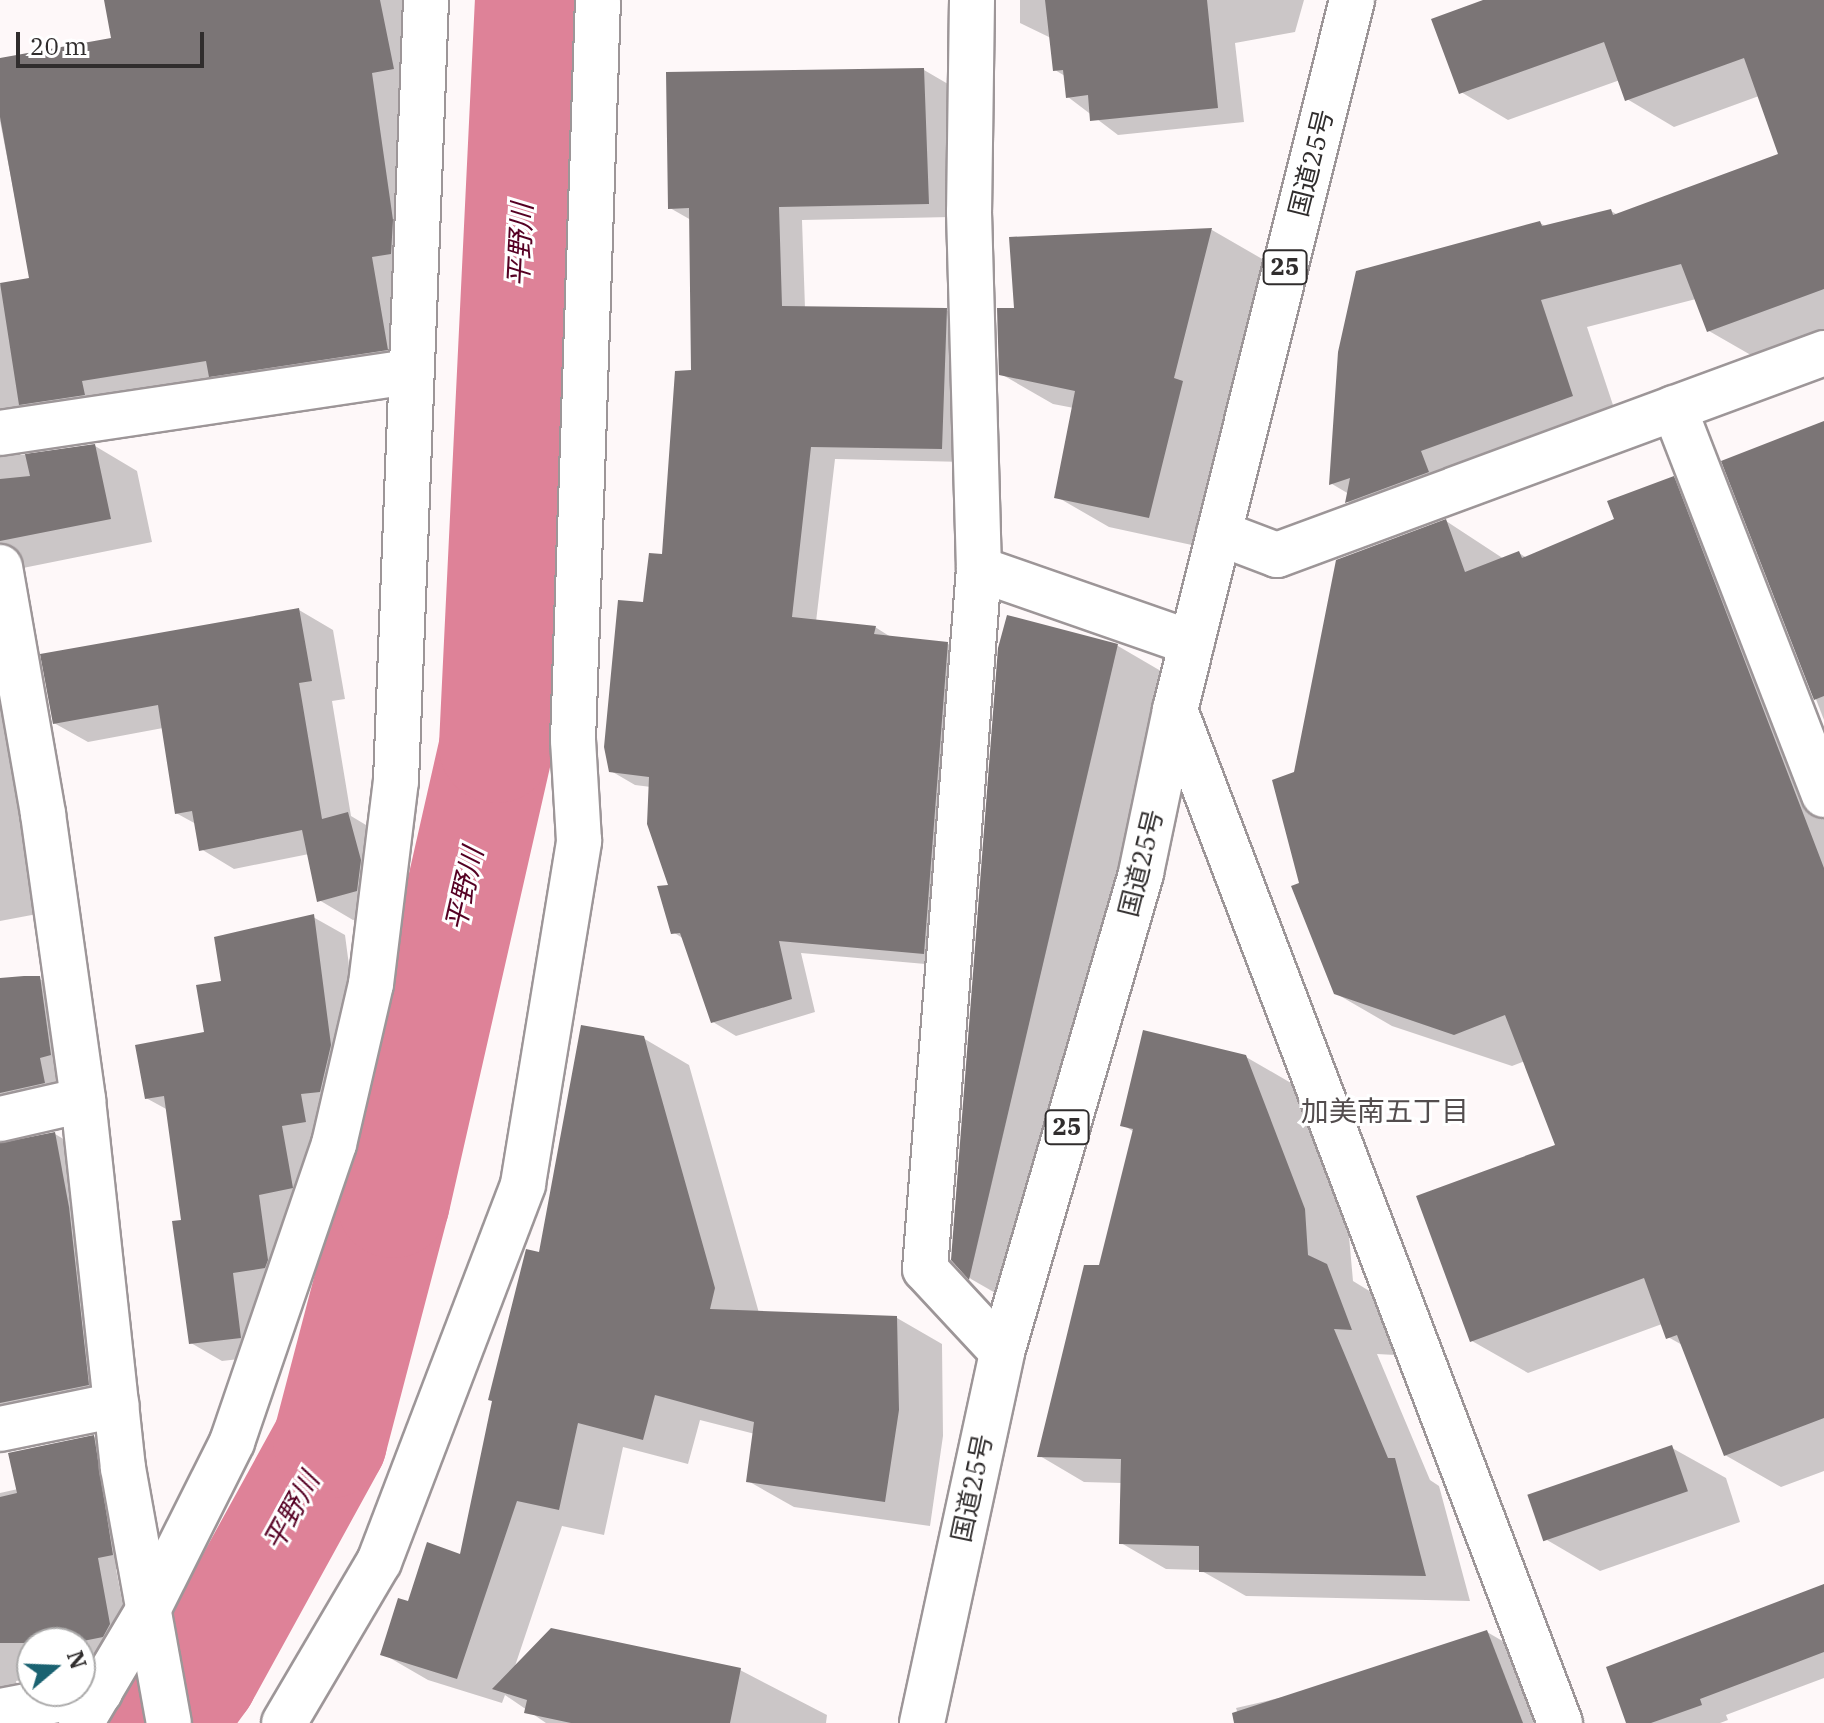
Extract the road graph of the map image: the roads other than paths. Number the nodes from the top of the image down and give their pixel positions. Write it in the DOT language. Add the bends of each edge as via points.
graph roads {
  1 [pos="426,0"];
  2 [pos="598,0"];
  3 [pos="972,0"];
  4 [pos="1352,0"];
  5 [pos="1824,353"];
  6 [pos="410,372"];
  7 [pos="1674,408"];
  8 [pos="0,433"];
  9 [pos="1219,533"];
  10 [pos="0,567"];
  11 [pos="979,569"];
  12 [pos="1191,643"];
  13 [pos="1175,710"];
  14 [pos="1824,795"];
  15 [pos="83,1100"];
  16 [pos="0,1119"];
  17 [pos="1002,1352"];
  18 [pos="117,1405"];
  19 [pos="0,1429"];
  20 [pos="152,1625"];
  21 [pos="96,1699"];
  22 [pos="90,1707"];
  23 [pos="0,1711"];
  24 [pos="169,1723"];
  25 [pos="284,1723"];
  26 [pos="922,1723"];
  27 [pos="1560,1723"];
  1 -- 6 [label="main road"];
  2 -- 25 [label="main road" via="573,741 579,841 523,1184 379,1562"];
  3 -- 11 [label="main road" via="969,212"];
  4 -- 9 [label="main road, 国道25号 / 25"];
  5 -- 7 [label="main road"];
  6 -- 8 [label="main road"];
  6 -- 20 [label="main road" via="396,781 371,984 334,1144 271,1332 232,1442"];
  7 -- 9 [label="main road" via="1277,555"];
  7 -- 14 [label="main road"];
  9 -- 12 [label="main road, 国道25号 / 25"];
  10 -- 15 [label="main road" via="43,814"];
  11 -- 12 [label="main road"];
  11 -- 17 [label="main road" via="925,1269"];
  12 -- 13 [label="main road, 国道25号 / 25"];
  13 -- 17 [label="main road, 国道25号 / 25" via="1141,873"];
  13 -- 27 [label="main road"];
  15 -- 16 [label="main road"];
  15 -- 18 [label="main road"];
  17 -- 26 [label="main road, 国道25号 / 25"];
  18 -- 19 [label="main road"];
  18 -- 20 [label="main road"];
  20 -- 21 [label="main road"];
  20 -- 24 [label="main road"];
  22 -- 23 [label="main road"];
}
